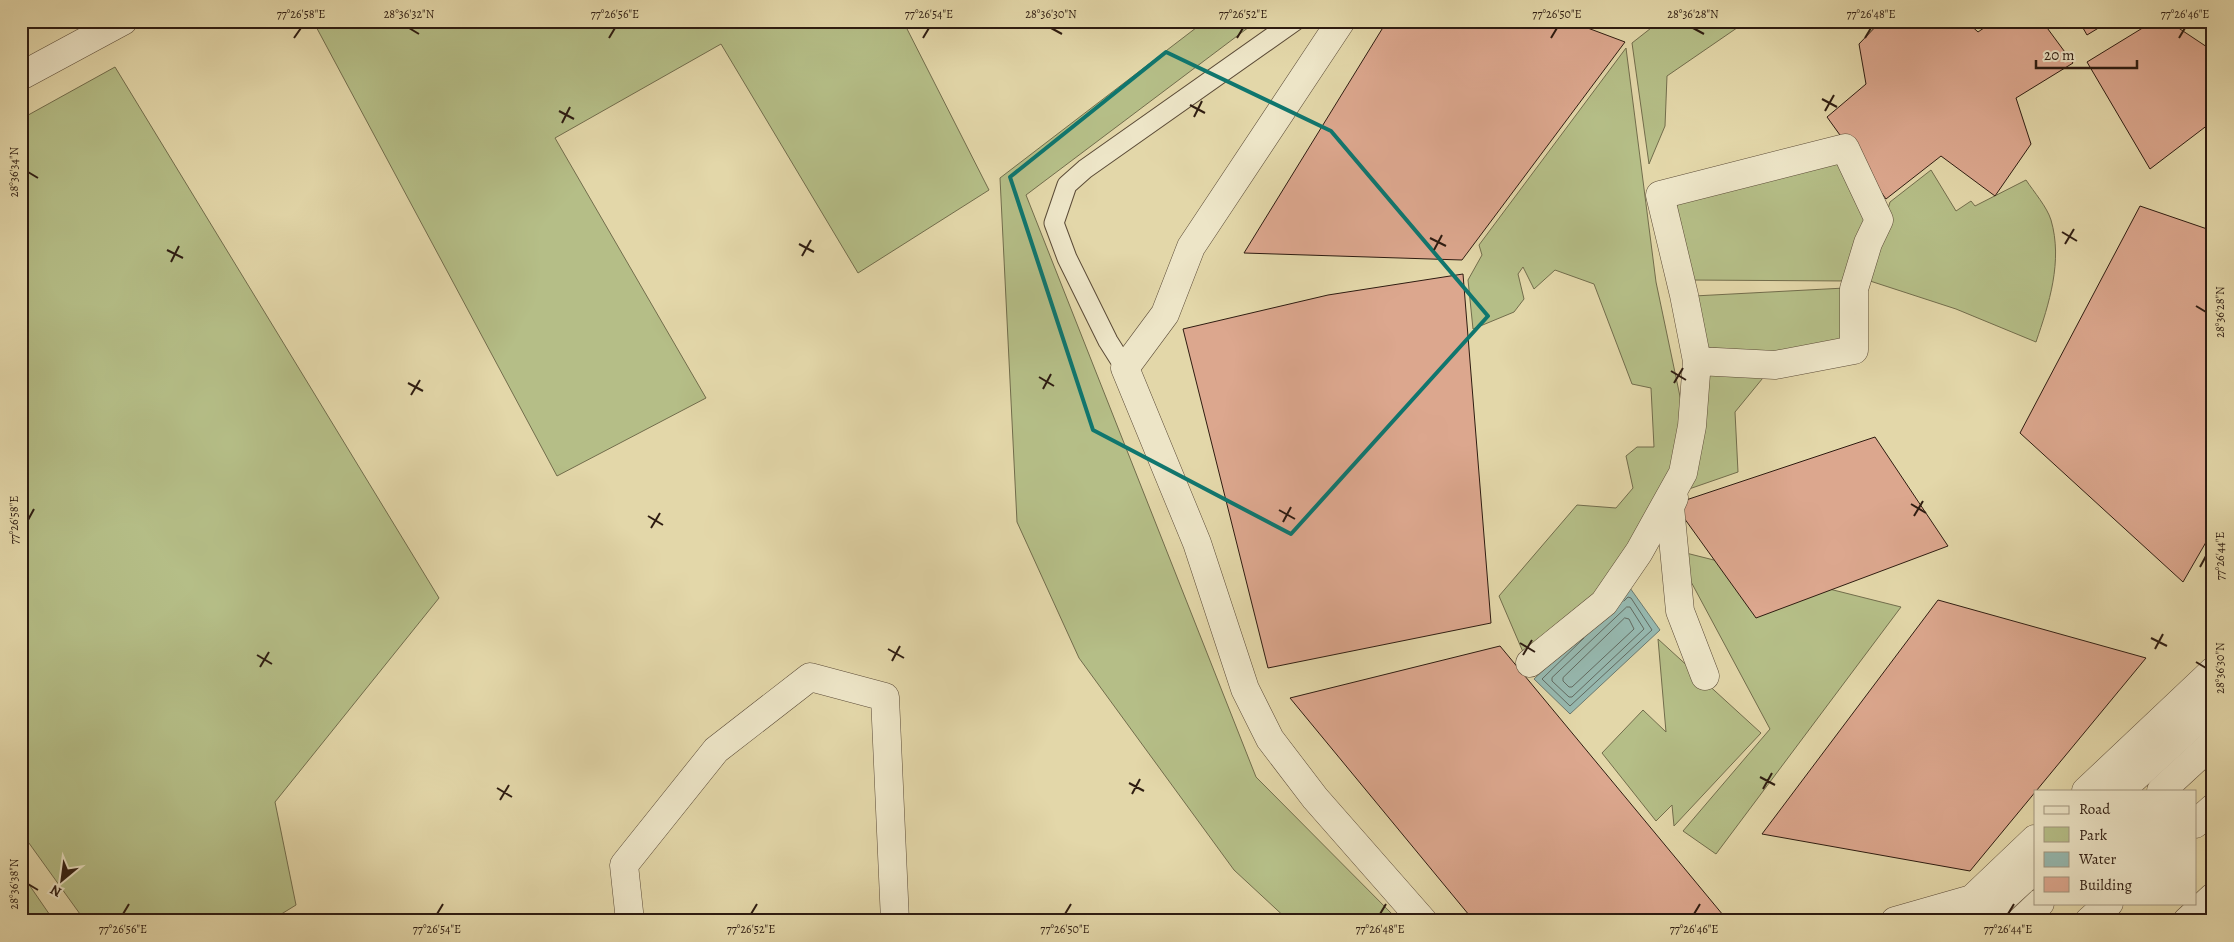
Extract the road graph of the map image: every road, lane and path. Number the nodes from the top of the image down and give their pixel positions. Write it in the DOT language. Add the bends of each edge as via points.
graph roads {
  1 [pos="123,21"];
  2 [pos="1295,21"];
  3 [pos="1341,21"];
  4 [pos="21,76"];
  5 [pos="1697,361"];
  6 [pos="1125,368"];
  7 [pos="1683,473"];
  8 [pos="1530,662"];
  9 [pos="2213,671"];
  10 [pos="1705,676"];
  11 [pos="2213,706"];
  12 [pos="2213,743"];
  13 [pos="2087,790"];
  14 [pos="2121,790"];
  15 [pos="2162,790"];
  16 [pos="2213,808"];
  17 [pos="2196,823"];
  18 [pos="2034,840"];
  19 [pos="2034,870"];
  20 [pos="2213,897"];
  21 [pos="2039,904"];
  22 [pos="2108,904"];
  23 [pos="630,921"];
  24 [pos="895,921"];
  25 [pos="1423,921"];
  26 [pos="1895,921"];
  27 [pos="1978,921"];
  28 [pos="2021,921"];
  29 [pos="2089,921"];
  30 [pos="2187,921"];
  1 -- 4 [label="street"];
  2 -- 6 [label="lane" via="1066,185 1054,223 1079,283"];
  3 -- 6 [label="street" via="1191,247 1165,314"];
  5 -- 5 [label="street" via="1660,195 1845,148 1879,220 1868,243 1854,289 1854,350 1775,366"];
  5 -- 7 [label="street" via="1692,426"];
  6 -- 25 [label="street" via="1197,543 1246,689 1270,739 1315,798"];
  7 -- 8 [label="street" via="1639,552 1604,603"];
  7 -- 10 [label="street" via="1670,507 1680,611"];
  9 -- 13 [label="street"];
  11 -- 14 [label="street"];
  12 -- 15 [label="street"];
  16 -- 17 [label="street"];
  18 -- 26 [label="street" via="1972,899"];
  19 -- 27 [label="street"];
  20 -- 30 [label="street"];
  21 -- 28 [label="street"];
  22 -- 29 [label="street"];
  23 -- 24 [label="street" via="624,865 716,750 810,677 885,697"];
}
